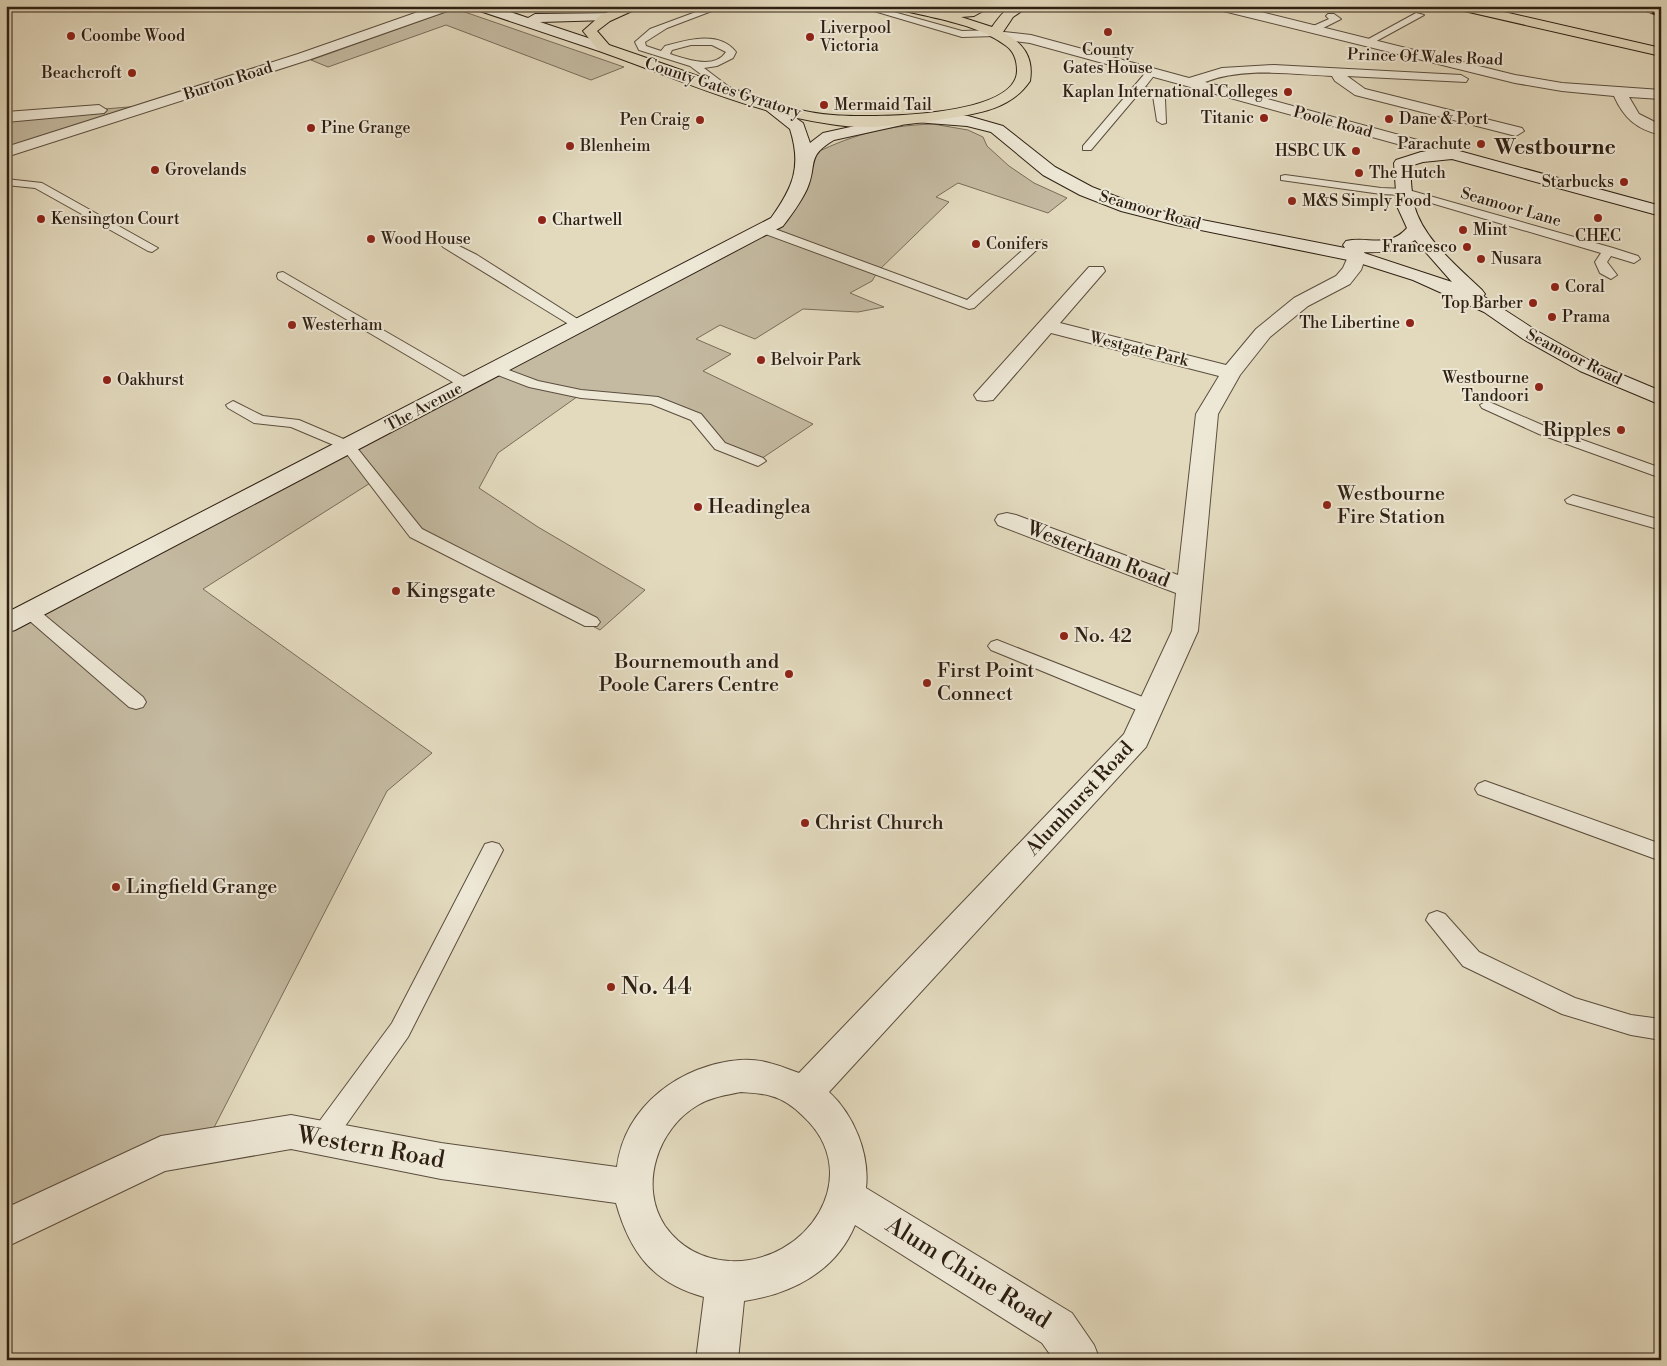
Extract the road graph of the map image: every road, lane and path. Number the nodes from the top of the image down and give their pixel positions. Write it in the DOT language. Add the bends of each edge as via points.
graph roads {
  1 [pos="448,6"];
  2 [pos="478,6"];
  3 [pos="637,6"];
  4 [pos="721,6"];
  5 [pos="861,6"];
  6 [pos="986,6"];
  7 [pos="1023,6"];
  8 [pos="1220,6"];
  9 [pos="1460,6"];
  10 [pos="904,7"];
  11 [pos="1245,9"];
  12 [pos="496,12"];
  13 [pos="1419,15"];
  14 [pos="609,16"];
  15 [pos="1331,16"];
  16 [pos="664,28"];
  17 [pos="1314,29"];
  18 [pos="1000,34"];
  19 [pos="700,39"];
  20 [pos="1368,42"];
  21 [pos="604,48"];
  22 [pos="1661,52"];
  23 [pos="664,55"];
  24 [pos="694,65"];
  25 [pos="1338,72"];
  26 [pos="1151,73"];
  27 [pos="1497,75"];
  28 [pos="1189,83"];
  29 [pos="1139,88"];
  30 [pos="1619,91"];
  31 [pos="729,92"];
  32 [pos="1661,95"];
  33 [pos="1005,98"];
  34 [pos="153,105"];
  35 [pos="769,106"];
  36 [pos="6,117"];
  37 [pos="920,119"];
  38 [pos="1162,121"];
  39 [pos="896,122"];
  40 [pos="997,128"];
  41 [pos="1661,130"];
  42 [pos="1369,131"];
  43 [pos="1516,131"];
  44 [pos="1087,148"];
  45 [pos="6,152"];
  46 [pos="1452,154"];
  47 [pos="805,158"];
  48 [pos="1402,163"];
  49 [pos="1285,178"];
  50 [pos="6,182"];
  51 [pos="1405,192"];
  52 [pos="1661,211"];
  53 [pos="764,229"];
  54 [pos="1416,229"];
  55 [pos="1264,236"];
  56 [pos="1038,243"];
  57 [pos="447,244"];
  58 [pos="152,248"];
  59 [pos="1609,251"];
  60 [pos="1357,256"];
  61 [pos="1634,259"];
  62 [pos="1096,271"];
  63 [pos="1611,275"];
  64 [pos="283,276"];
  65 [pos="1491,308"];
  66 [pos="580,325"];
  67 [pos="1047,326"];
  68 [pos="496,369"];
  69 [pos="1231,372"];
  70 [pos="466,384"];
  71 [pos="985,395"];
  72 [pos="1661,398"];
  73 [pos="233,405"];
  74 [pos="1487,405"];
  75 [pos="348,446"];
  76 [pos="758,461"];
  77 [pos="1661,473"];
  78 [pos="1573,500"];
  79 [pos="1007,520"];
  80 [pos="1661,525"];
  81 [pos="1190,589"];
  82 [pos="30,612"];
  83 [pos="591,622"];
  84 [pos="6,624"];
  85 [pos="997,646"];
  86 [pos="136,702"];
  87 [pos="1151,708"];
  88 [pos="1485,789"];
  89 [pos="492,850"];
  90 [pos="1661,853"];
  91 [pos="1437,920"];
  92 [pos="1661,1030"];
  93 [pos="804,1093"];
  94 [pos="322,1138"];
  95 [pos="632,1187"];
  96 [pos="846,1197"];
  97 [pos="6,1228"];
  98 [pos="726,1282"];
  99 [pos="717,1360"];
  100 [pos="1079,1360"];
  1 -- 34 [label="street, Burton Road"];
  2 -- 12 [label="street"];
  3 -- 14 [label="highway"];
  4 -- 16 [label="lane"];
  5 -- 18 [label="lane" via="962,34"];
  6 -- 10 [label="highway" via="969,13 948,14"];
  7 -- 18 [label="highway" via="1008,14"];
  8 -- 11 [label="street"];
  9 -- 22 [label="highway"];
  10 -- 18 [label="highway"];
  11 -- 17 [label="street"];
  12 -- 14 [label="street" via="536,18"];
  12 -- 21 [label="street"];
  13 -- 20 [label="lane"];
  14 -- 21 [label="highway" via="596,23 590,31"];
  15 -- 17 [label="lane" via="1336,19"];
  16 -- 19 [label="lane"];
  16 -- 23 [label="lane" via="644,36 640,42 642,48"];
  17 -- 20 [label="street"];
  18 -- 26 [label="street, Poole Road" via="1078,51"];
  18 -- 33 [label="highway, County Gates Gyratory" via="1019,50 1024,71 1023,82"];
  20 -- 27 [label="street"];
  21 -- 31 [label="highway, County Gates Gyratory"];
  23 -- 24 [label="lane"];
  23 -- 24 [label="lane" via="668,48 691,42 721,44 731,52 730,56 716,63"];
  24 -- 31 [label="lane"];
  25 -- 27 [label="street, Prince Of Wales Road" via="1468,80"];
  25 -- 28 [label="street, Prince Of Wales Road" via="1228,71 1208,74"];
  25 -- 43 [label="street" via="1340,78 1360,92"];
  26 -- 28 [label="street, Poole Road"];
  26 -- 29 [label="lane"];
  27 -- 30 [label="street, Prince Of Wales Road" via="1562,87"];
  28 -- 42 [label="street, Poole Road"];
  29 -- 38 [label="lane" via="1160,98"];
  29 -- 44 [label="lane"];
  30 -- 32 [label="street, Prince Of Wales Road"];
  30 -- 41 [label="street" via="1630,116"];
  31 -- 35 [label="highway, County Gates Gyratory"];
  33 -- 37 [label="highway, County Gates Gyratory" via="973,110"];
  33 -- 40 [label="street" via="995,113"];
  34 -- 36 [label="street"];
  34 -- 45 [label="street, Burton Road"];
  35 -- 39 [label="highway, County Gates Gyratory" via="831,120"];
  35 -- 47 [label="street, The Avenue" via="797,126"];
  37 -- 39 [label="highway, County Gates Gyratory"];
  37 -- 40 [label="street, Seamoor Road" via="968,121"];
  39 -- 47 [label="street" via="829,136"];
  40 -- 55 [label="street, Seamoor Road" via="1049,171 1111,202 1176,220"];
  42 -- 46 [label="street, Poole Road"];
  42 -- 48 [label="street"];
  46 -- 48 [label="street" via="1421,157"];
  46 -- 52 [label="street, Poole Road"];
  47 -- 53 [label="street, The Avenue" via="805,172 798,193 776,222"];
  48 -- 51 [label="street, Seamoor Road"];
  49 -- 51 [label="lane" via="1381,192"];
  50 -- 58 [label="lane" via="38,185"];
  51 -- 54 [label="street, Seamoor Road" via="1406,206"];
  51 -- 59 [label="lane, Seamoor Lane"];
  53 -- 56 [label="lane" via="968,306"];
  53 -- 66 [label="street, The Avenue"];
  54 -- 55 [label="street, Seamoor Road" via="1402,243 1366,247"];
  54 -- 65 [label="street, Seamoor Road" via="1452,271"];
  55 -- 60 [label="street, Seamoor Road"];
  57 -- 66 [label="lane"];
  59 -- 61 [label="lane, Seamoor Lane"];
  59 -- 63 [label="lane" via="1601,262"];
  60 -- 65 [label="street, Seamoor Road" via="1427,279"];
  60 -- 69 [label="street, Alumhurst Road" via="1352,270 1343,280 1301,302 1279,319"];
  62 -- 67 [label="street"];
  64 -- 70 [label="lane"];
  65 -- 72 [label="street, Seamoor Road" via="1530,335 1587,366"];
  66 -- 68 [label="street, The Avenue"];
  67 -- 69 [label="street, Westgate Park"];
  67 -- 71 [label="street"];
  68 -- 70 [label="street, The Avenue"];
  68 -- 76 [label="lane" via="534,384 581,394 652,400 696,417 720,446"];
  69 -- 81 [label="street, Alumhurst Road" via="1207,414"];
  70 -- 75 [label="street, The Avenue"];
  73 -- 75 [label="lane" via="259,420 294,423"];
  74 -- 77 [label="lane" via="1544,431"];
  75 -- 82 [label="street, The Avenue"];
  75 -- 83 [label="lane" via="416,533"];
  78 -- 80 [label="lane"];
  79 -- 81 [label="street, Westerham Road"];
  81 -- 87 [label="street, Alumhurst Road" via="1185,632"];
  82 -- 84 [label="street, The Avenue"];
  82 -- 86 [label="lane"];
  85 -- 87 [label="lane"];
  87 -- 93 [label="street, Alumhurst Road" via="1136,740"];
  88 -- 90 [label="lane"];
  89 -- 94 [label="lane" via="400,1030"];
  91 -- 92 [label="lane" via="1471,960 1570,1007 1631,1026"];
  93 -- 95 [label="street" via="774,1080 741,1076 707,1082 684,1094 653,1123 637,1153"];
  93 -- 96 [label="street" via="826,1112 841,1138 848,1167"];
  94 -- 95 [label="street, Western Road" via="441,1161"];
  94 -- 97 [label="street, Western Road" via="291,1132 161,1154"];
  95 -- 98 [label="street" via="640,1222 660,1252 690,1272"];
  96 -- 98 [label="street" via="834,1225 815,1250 789,1269 758,1280"];
  96 -- 100 [label="street, Alum Chine Road" via="1057,1328"];
  98 -- 99 [label="street"];
}
